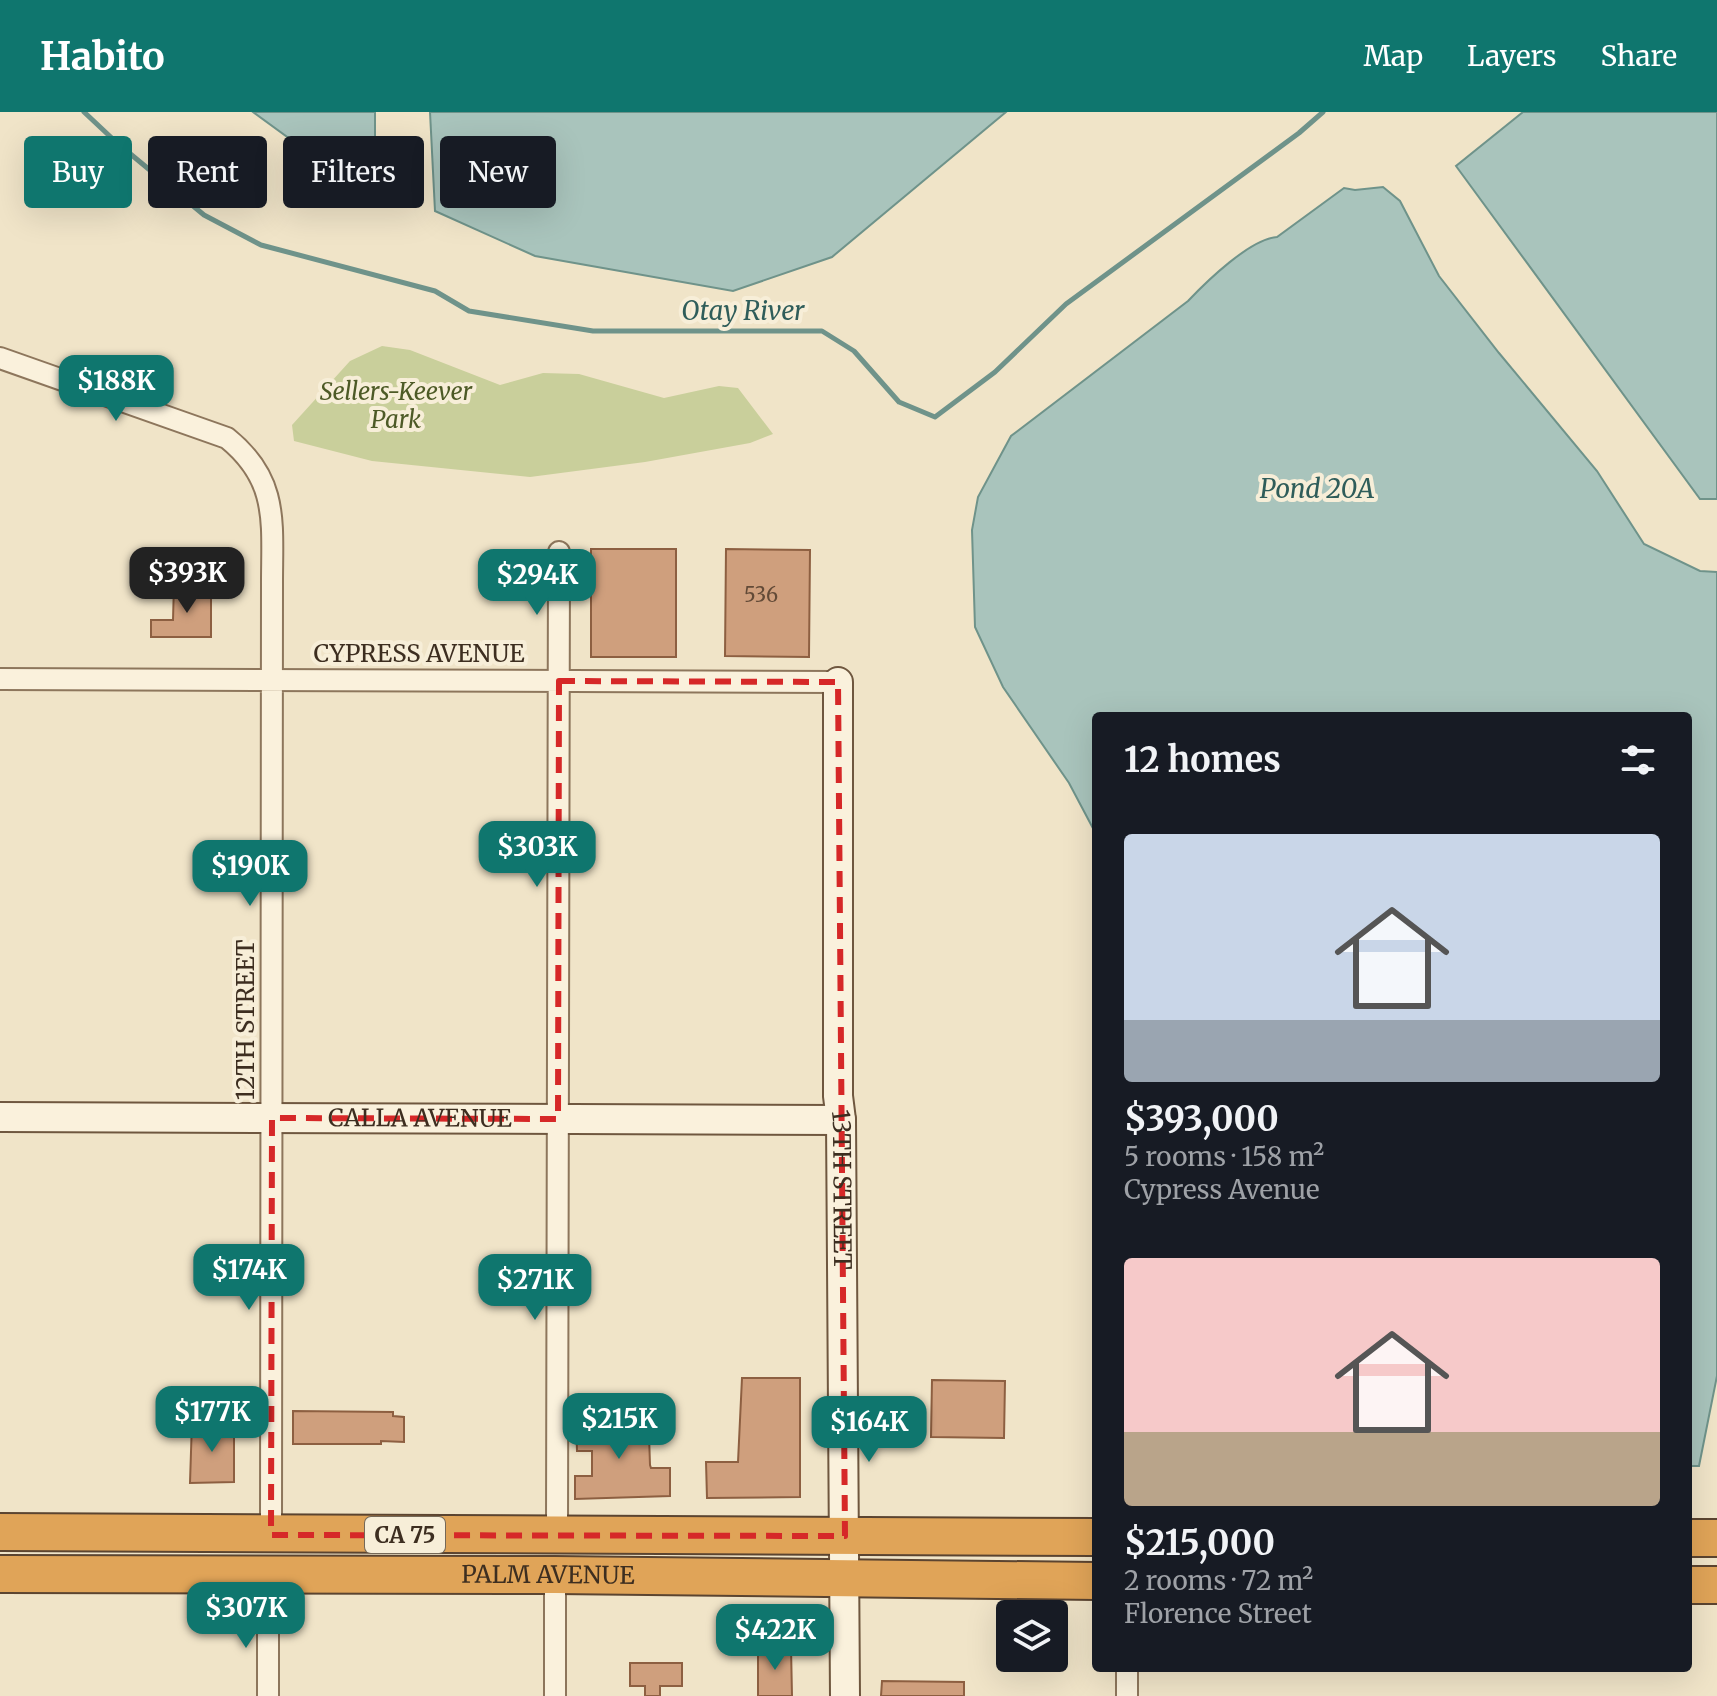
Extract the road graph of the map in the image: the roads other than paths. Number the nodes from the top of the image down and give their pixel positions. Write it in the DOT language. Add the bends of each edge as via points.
graph roads {
  1 [pos="0,358"];
  2 [pos="559,552"];
  3 [pos="0,679"];
  4 [pos="272,680"];
  5 [pos="559,681"];
  6 [pos="838,682"];
  7 [pos="0,1117"];
  8 [pos="272,1118"];
  9 [pos="558,1119"];
  10 [pos="841,1120"];
  11 [pos="0,1532"];
  12 [pos="557,1534"];
  13 [pos="271,1535"];
  14 [pos="416,1535"];
  15 [pos="845,1536"];
  16 [pos="1092,1537"];
  17 [pos="1692,1538"];
  18 [pos="1717,1538"];
  19 [pos="0,1574"];
  20 [pos="268,1575"];
  21 [pos="555,1575"];
  22 [pos="844,1579"];
  23 [pos="1092,1581"];
  24 [pos="1692,1585"];
  25 [pos="1717,1585"];
  26 [pos="1127,1672"];
  27 [pos="268,1696"];
  28 [pos="555,1696"];
  29 [pos="845,1696"];
  30 [pos="1127,1696"];
  1 -- 4 [label="street, 12TH STREET" via="227,438 251,461 264,481 272,511"];
  2 -- 5 [label="street"];
  3 -- 4 [label="street, CYPRESS AVENUE"];
  4 -- 5 [label="street, CYPRESS AVENUE"];
  4 -- 8 [label="street, 12TH STREET"];
  5 -- 6 [label="street, CYPRESS AVENUE"];
  5 -- 9 [label="street"];
  6 -- 10 [label="street, 13TH STREET"];
  7 -- 8 [label="street, CALLA AVENUE"];
  8 -- 9 [label="street, CALLA AVENUE"];
  8 -- 13 [label="street, 12TH STREET"];
  9 -- 10 [label="street, CALLA AVENUE"];
  9 -- 12 [label="street"];
  10 -- 15 [label="street, 13TH STREET"];
  11 -- 13 [label="highway, PALM AVENUE / CA 75"];
  12 -- 14 [label="highway, PALM AVENUE / CA 75"];
  12 -- 15 [label="highway, PALM AVENUE / CA 75"];
  13 -- 14 [label="highway, PALM AVENUE / CA 75"];
  14 -- 20 [label="highway" via="393,1546 306,1552 283,1560"];
  15 -- 16 [label="highway, PALM AVENUE / CA 75"];
  15 -- 22 [label="street, 13TH STREET"];
  17 -- 18 [label="highway"];
  19 -- 20 [label="highway, PALM AVENUE / CA 75"];
  20 -- 21 [label="highway, PALM AVENUE / CA 75"];
  20 -- 27 [label="street"];
  21 -- 22 [label="highway, PALM AVENUE / CA 75"];
  21 -- 28 [label="street"];
  22 -- 23 [label="highway, PALM AVENUE / CA 75"];
  22 -- 29 [label="street, 13TH STREET"];
  24 -- 25 [label="highway"];
  26 -- 30 [label="street"];
}
